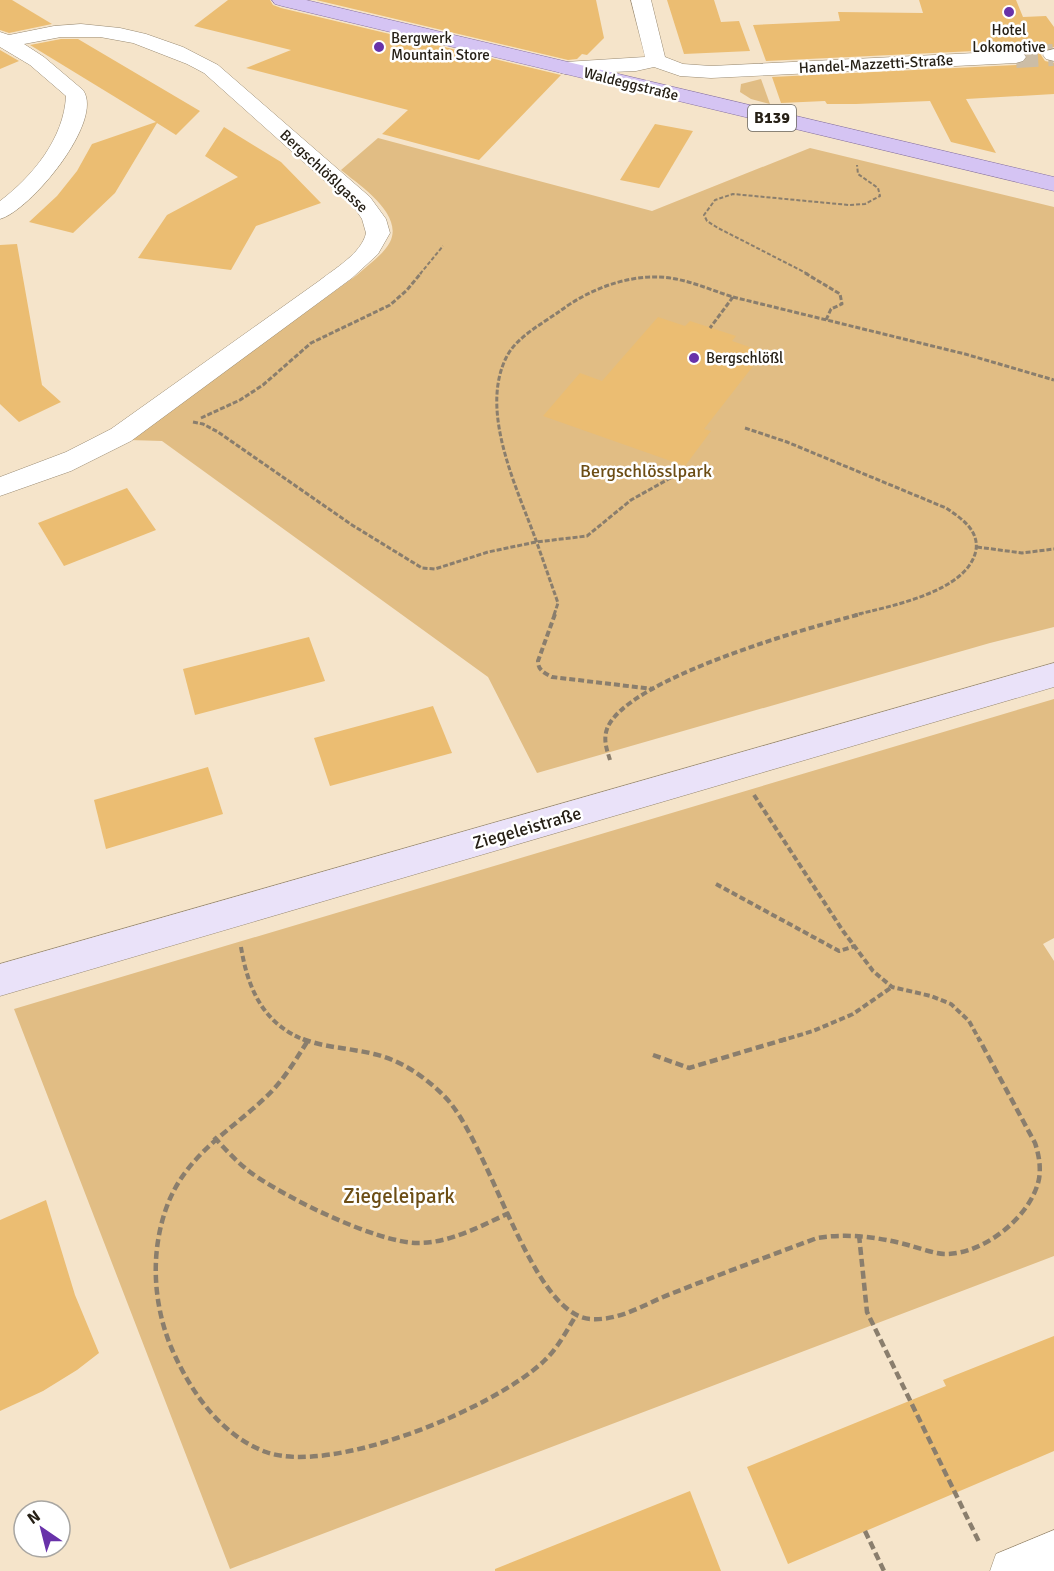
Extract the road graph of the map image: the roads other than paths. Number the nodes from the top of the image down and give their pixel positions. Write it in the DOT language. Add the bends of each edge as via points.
graph roads {
  1 [pos="282,0"];
  2 [pos="641,0"];
  3 [pos="3,40"];
  4 [pos="1016,57"];
  5 [pos="656,60"];
  6 [pos="565,68"];
  7 [pos="736,71"];
  8 [pos="712,104"];
  9 [pos="980,168"];
  10 [pos="1054,184"];
  11 [pos="1054,191"];
  12 [pos="0,212"];
  13 [pos="0,487"];
  14 [pos="1054,675"];
  15 [pos="0,980"];
  16 [pos="1054,1553"];
  17 [pos="997,1558"];
  1 -- 6 [label="main road, Waldeggstraße / B139"];
  2 -- 5 [label="street"];
  3 -- 12 [label="street" via="37,61 76,94 78,106 57,153 40,178"];
  3 -- 13 [label="street, Bergschlößlgasse" via="87,30 138,38 183,53 211,69 362,202 372,215 378,236 365,256 320,291 121,435 55,469"];
  4 -- 7 [label="street, Handel-Mazzetti-Straße"];
  5 -- 6 [label="street"];
  5 -- 7 [label="street, Handel-Mazzetti-Straße" via="692,72"];
  6 -- 8 [label="main road, Waldeggstraße / B139"];
  7 -- 8 [label="street"];
  8 -- 9 [label="main road, Waldeggstraße / B139"];
  9 -- 10 [label="main road, Waldeggstraße / B139"];
  9 -- 11 [label="main road, Waldeggstraße / B139"];
  14 -- 15 [label="street, Ziegeleistraße"];
  16 -- 17 [label="street"];
}
